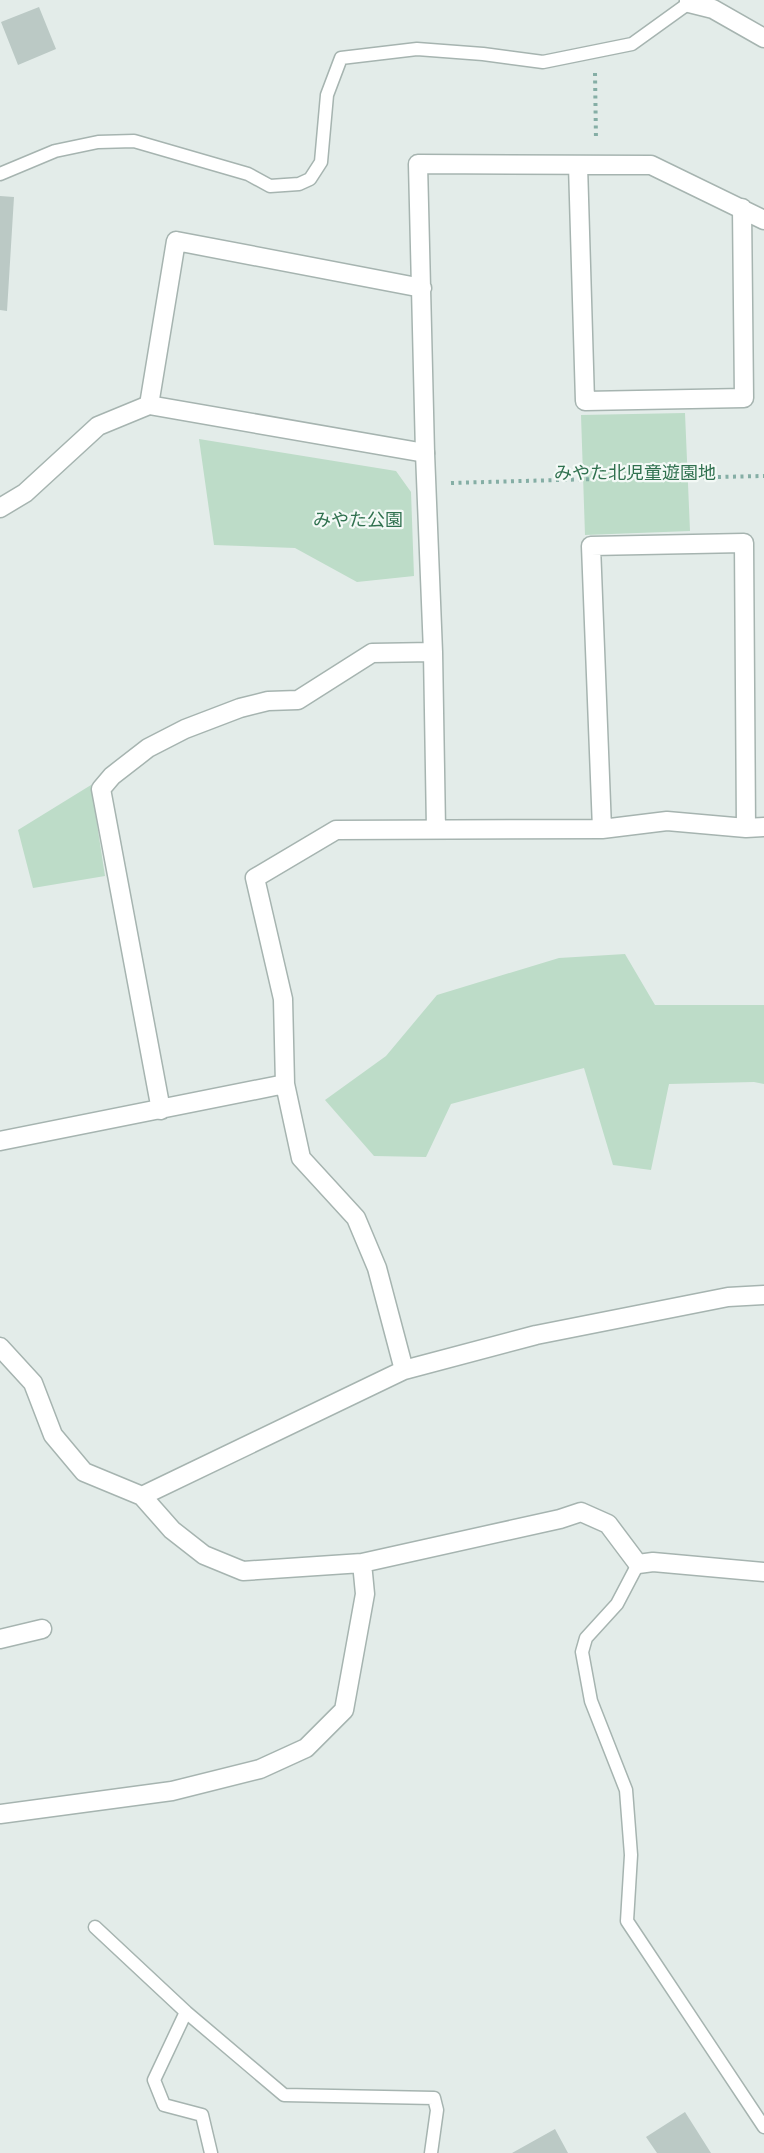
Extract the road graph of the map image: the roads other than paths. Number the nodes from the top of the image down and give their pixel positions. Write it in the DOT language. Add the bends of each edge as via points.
graph roads {
  1 [pos="689,2"];
  2 [pos="764,38"];
  3 [pos="578,165"];
  4 [pos="0,174"];
  5 [pos="742,208"];
  6 [pos="764,220"];
  7 [pos="422,288"];
  8 [pos="149,405"];
  9 [pos="424,453"];
  10 [pos="0,508"];
  11 [pos="433,652"];
  12 [pos="755,827"];
  13 [pos="436,829"];
  14 [pos="602,829"];
  15 [pos="285,1084"];
  16 [pos="161,1110"];
  17 [pos="0,1141"];
  18 [pos="764,1295"];
  19 [pos="0,1347"];
  20 [pos="404,1370"];
  21 [pos="142,1496"];
  22 [pos="362,1563"];
  23 [pos="638,1564"];
  24 [pos="764,1572"];
  25 [pos="42,1629"];
  26 [pos="0,1639"];
  27 [pos="0,1814"];
  28 [pos="95,1927"];
  29 [pos="186,2012"];
  30 [pos="764,2127"];
  31 [pos="211,2153"];
  32 [pos="431,2153"];
  1 -- 2 [label="street" via="713,9"];
  1 -- 4 [label="lane" via="632,44 543,62 417,49 341,58 327,94 321,162 310,179 299,184 270,186 248,174 134,141 98,141 55,151"];
  3 -- 5 [label="street" via="651,165"];
  3 -- 5 [label="street" via="585,401 744,398"];
  3 -- 7 [label="street" via="418,164"];
  5 -- 6 [label="street"];
  7 -- 8 [label="street" via="177,241"];
  7 -- 9 [label="street"];
  8 -- 9 [label="street"];
  8 -- 10 [label="street" via="98,426 25,493"];
  9 -- 11 [label="street"];
  11 -- 13 [label="street"];
  11 -- 16 [label="street" via="372,653 298,700 268,701 240,708 185,729 148,748 101,789"];
  12 -- 14 [label="street" via="667,821"];
  12 -- 14 [label="street" via="744,543 591,546"];
  13 -- 14 [label="street"];
  13 -- 15 [label="street" via="336,830 255,878 283,999"];
  15 -- 16 [label="street"];
  15 -- 20 [label="street" via="301,1158 356,1218 377,1268"];
  16 -- 17 [label="street"];
  18 -- 20 [label="street" via="728,1297 536,1335"];
  19 -- 21 [label="street" via="33,1383 53,1435 84,1472"];
  20 -- 21 [label="street"];
  21 -- 22 [label="street" via="172,1530 204,1555 243,1571"];
  22 -- 23 [label="street" via="581,1512 608,1524"];
  22 -- 27 [label="street" via="364,1594 344,1710 306,1748 260,1768 172,1791"];
  23 -- 24 [label="street"];
  23 -- 30 [label="lane" via="617,1604 586,1638 582,1652 591,1701 626,1790 631,1855 627,1921"];
  25 -- 26 [label="street"];
  28 -- 29 [label="lane"];
  29 -- 31 [label="lane" via="154,2080 164,2105 202,2115"];
  29 -- 32 [label="lane" via="284,2095 434,2098 437,2110"];
}
